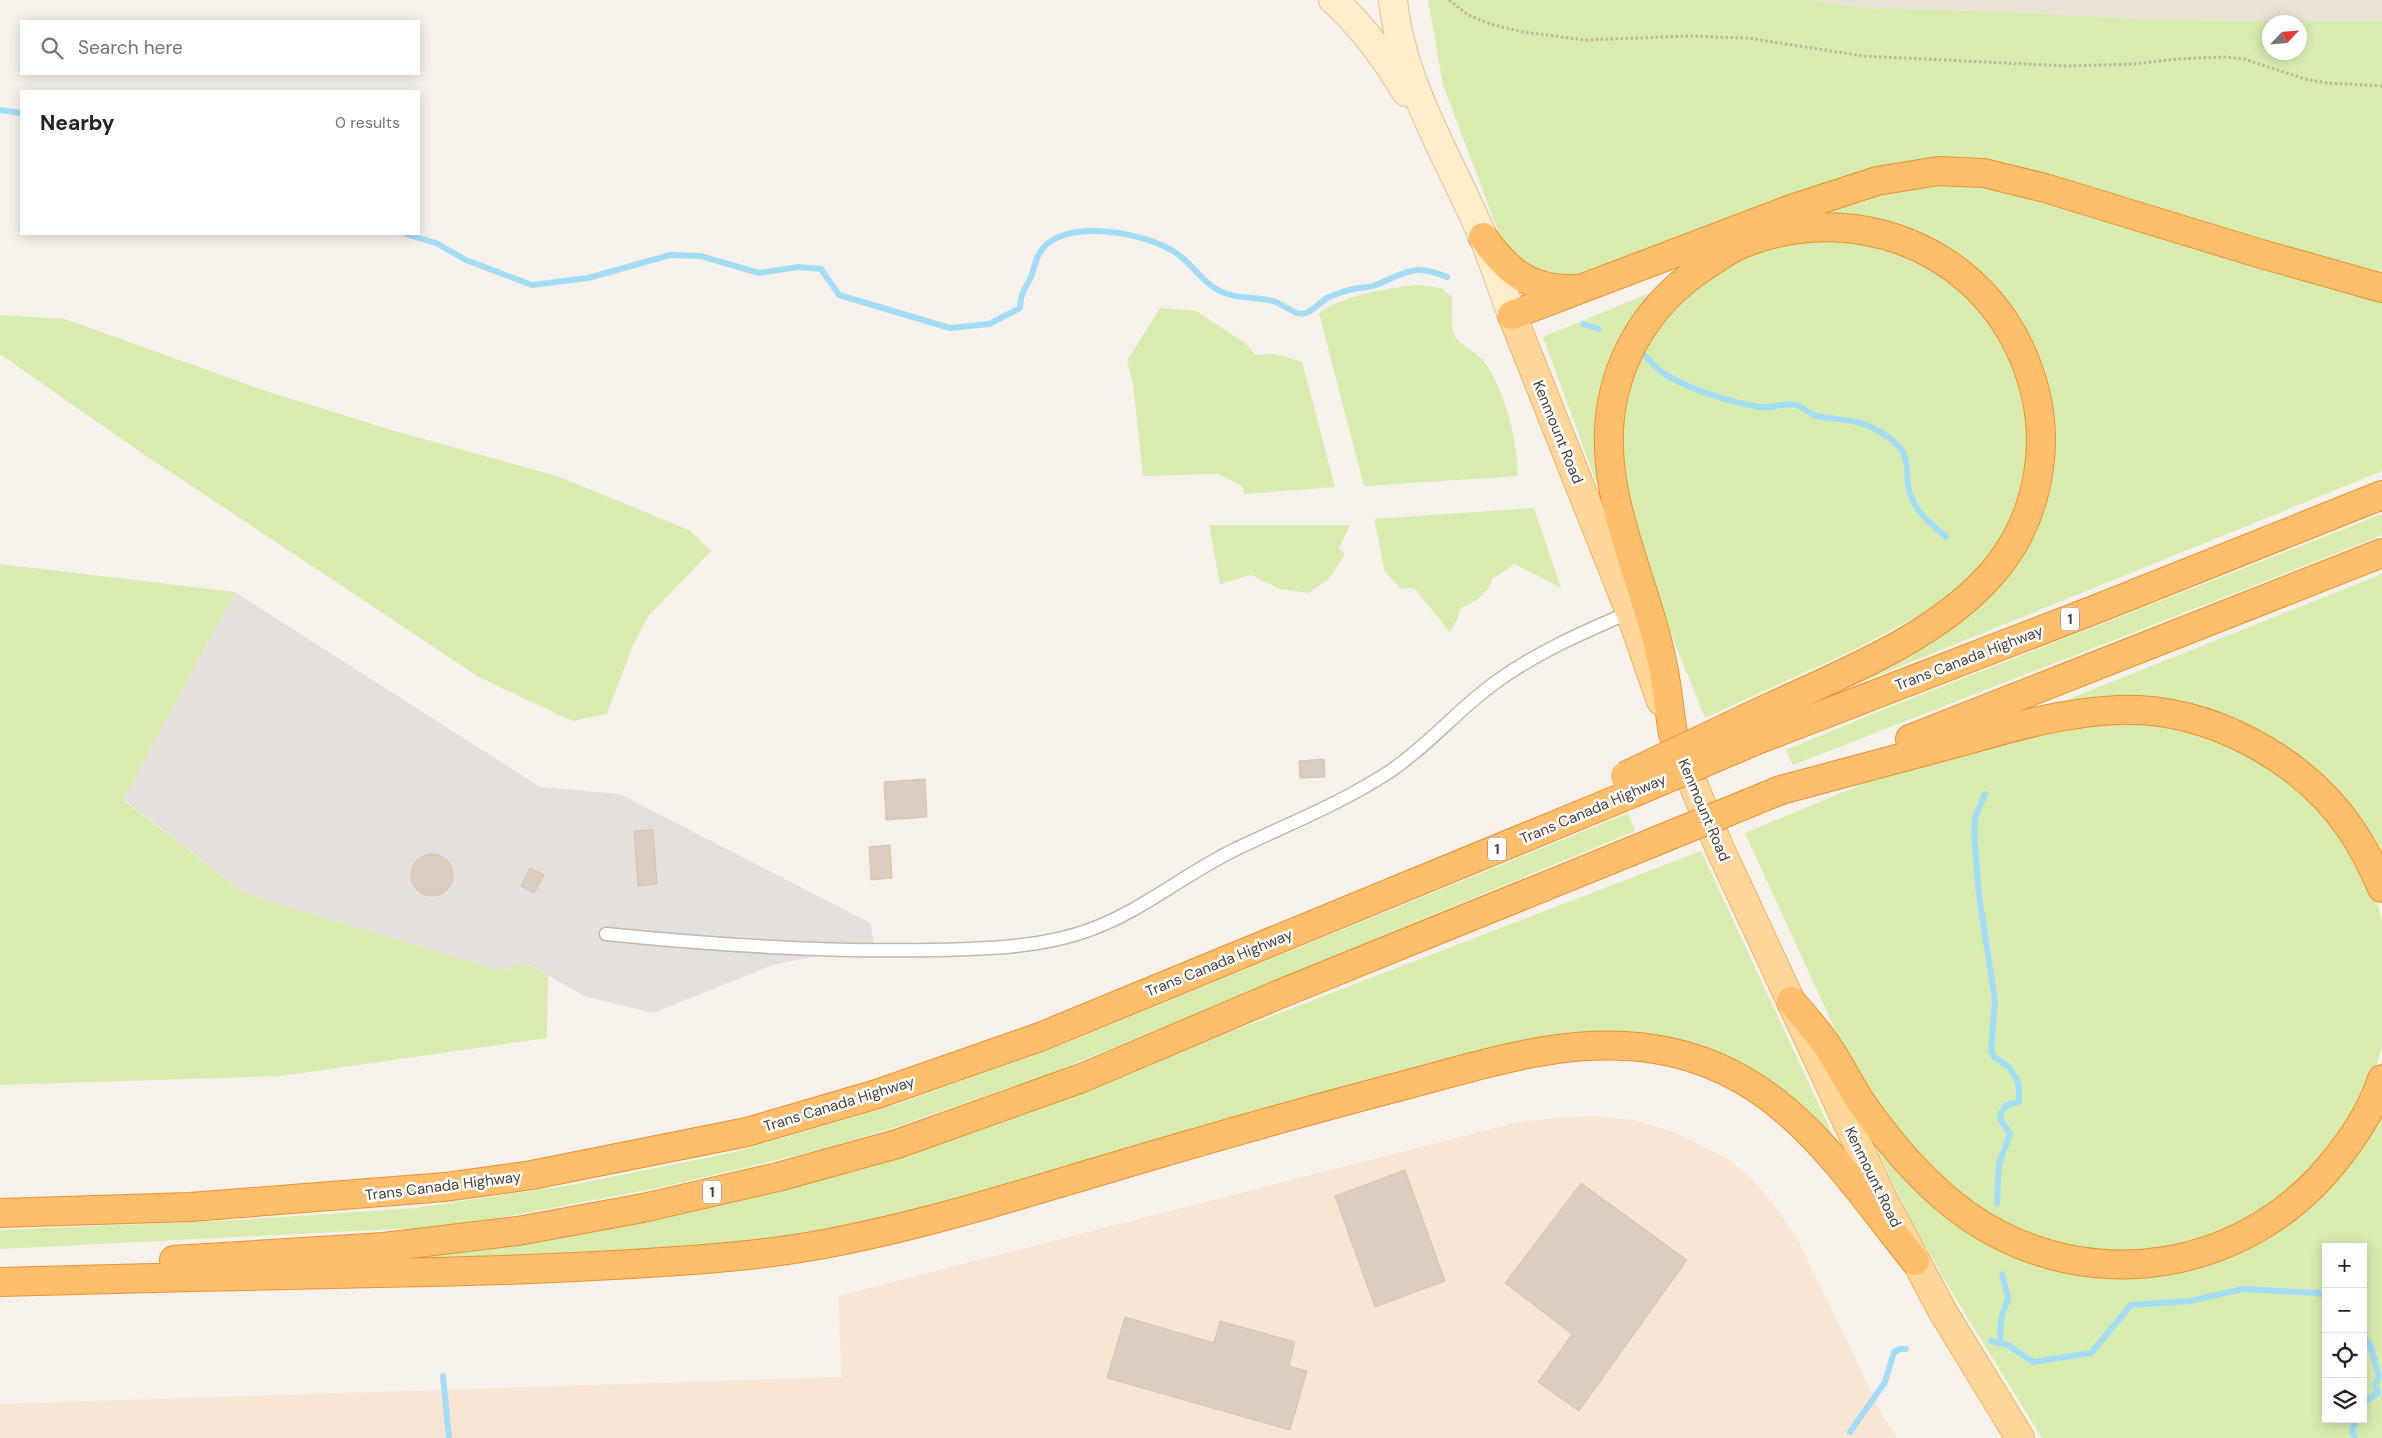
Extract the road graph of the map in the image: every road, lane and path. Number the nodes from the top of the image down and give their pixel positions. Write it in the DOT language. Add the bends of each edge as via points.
graph roads {
  1 [pos="1334,0"];
  2 [pos="1393,0"];
  3 [pos="1449,0"];
  4 [pos="2382,86"];
  5 [pos="1444,156"];
  6 [pos="1483,237"];
  7 [pos="1743,243"];
  8 [pos="1586,288"];
  9 [pos="2382,288"];
  10 [pos="1515,323"];
  11 [pos="2382,495"];
  12 [pos="2382,553"];
  13 [pos="1630,612"];
  14 [pos="1752,729"];
  15 [pos="1673,734"];
  16 [pos="1781,790"];
  17 [pos="2382,888"];
  18 [pos="606,934"];
  19 [pos="1791,1001"];
  20 [pos="2382,1079"];
  21 [pos="0,1214"];
  22 [pos="1915,1261"];
  23 [pos="0,1269"];
  24 [pos="0,1282"];
  25 [pos="2020,1438"];
  1 -- 5 [label="main road, Kenmount Road" via="1387,60"];
  2 -- 5 [label="main road, Kenmount Road" via="1413,81"];
  3 -- 4 [label="path" via="1468,16 1490,24 1585,40 1690,36 1740,38 1862,56 2067,66 2225,57 2305,79"];
  5 -- 6 [label="main road, Kenmount Road"];
  6 -- 8 [label="highway" via="1510,270 1524,279 1551,289"];
  6 -- 10 [label="main road, Kenmount Road"];
  7 -- 10 [label="highway"];
  7 -- 14 [label="highway" via="1786,231 1854,228 1911,243 1947,262 1985,295 2011,332 2034,388 2042,443 2029,513 2006,556 1984,583 1948,613 1896,646"];
  7 -- 15 [label="highway" via="1696,272 1655,308 1623,363 1611,407 1610,455 1616,507 1662,658"];
  8 -- 9 [label="highway" via="1752,223 1863,185 1908,175 1953,171 1984,173 2045,188"];
  8 -- 10 [label="highway"];
  10 -- 13 [label="main road, Kenmount Road"];
  11 -- 14 [label="highway, Trans Canada Highway / 1" via="2104,606"];
  12 -- 16 [label="highway, 1"];
  13 -- 15 [label="main road, Kenmount Road"];
  13 -- 18 [label="lane" via="1562,643 1508,673 1412,755 1368,785 1232,851 1148,902 1088,931 1026,944 878,951 724,946"];
  14 -- 21 [label="highway, Trans Canada Highway / 1, bridge" via="1362,904 1040,1037 843,1105 703,1142 532,1175 445,1187 191,1207"];
  15 -- 19 [label="main road, Kenmount Road" via="1720,849"];
  16 -- 17 [label="highway" via="2051,717 2120,710 2154,711 2186,717 2219,729 2252,744 2301,775 2349,827"];
  16 -- 23 [label="highway, 1, bridge" via="1082,1078 897,1144 778,1177 633,1210 477,1238 326,1251"];
  19 -- 20 [label="highway" via="1822,1039 1884,1133 1938,1192 1997,1234 2052,1256 2090,1263 2150,1264 2181,1259 2216,1248 2277,1216 2304,1195 2331,1167 2370,1110"];
  19 -- 22 [label="main road, Kenmount Road"];
  22 -- 24 [label="highway" via="1806,1129 1771,1097 1734,1074 1700,1059 1654,1049 1607,1045 1557,1048 1486,1064 1338,1102 902,1226 768,1254 543,1269"];
  22 -- 25 [label="main road, Kenmount Road"];
}
